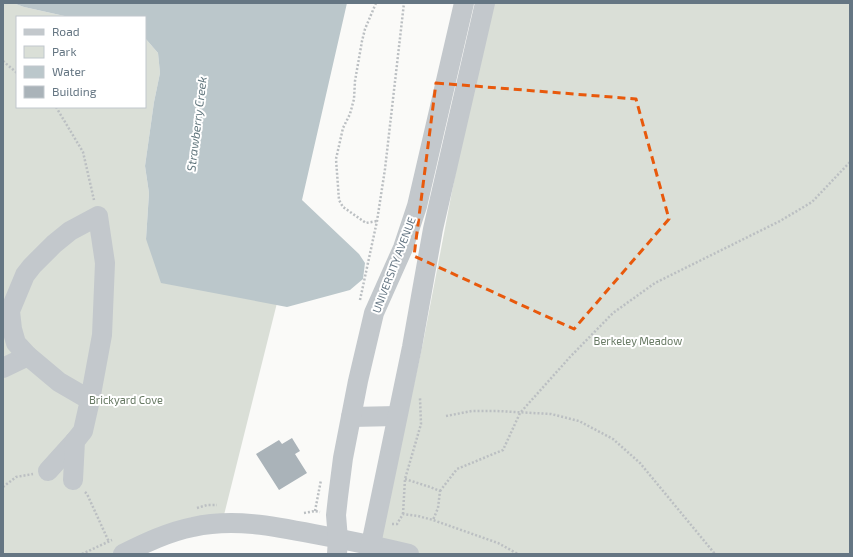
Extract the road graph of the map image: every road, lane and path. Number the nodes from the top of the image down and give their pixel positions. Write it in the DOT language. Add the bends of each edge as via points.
graph roads {
  1 [pos="376,3"];
  2 [pos="404,3"];
  3 [pos="464,3"];
  4 [pos="485,3"];
  5 [pos="3,61"];
  6 [pos="16,72"];
  7 [pos="57,108"];
  8 [pos="850,162"];
  9 [pos="98,216"];
  10 [pos="377,221"];
  11 [pos="359,301"];
  12 [pos="28,356"];
  13 [pos="3,368"];
  14 [pos="90,400"];
  15 [pos="520,413"];
  16 [pos="397,416"];
  17 [pos="446,416"];
  18 [pos="351,417"];
  19 [pos="75,441"];
  20 [pos="48,471"];
  21 [pos="405,479"];
  22 [pos="73,480"];
  23 [pos="440,492"];
  24 [pos="433,520"];
  25 [pos="338,546"];
  26 [pos="370,550"];
  27 [pos="122,554"];
  28 [pos="409,554"];
  29 [pos="715,554"];
  1 -- 10 [label="path" via="362,41 354,99 343,128 336,159 339,200 343,207 366,223"];
  2 -- 10 [label="path"];
  3 -- 18 [label="street, UNIVERSITY AVENUE" via="417,206 403,248 374,314"];
  4 -- 16 [label="street, UNIVERSITY AVENUE" via="433,228"];
  5 -- 6 [label="path"];
  7 -- 9 [label="path" via="83,152"];
  8 -- 15 [label="path" via="812,202 780,221 655,283 613,313"];
  9 -- 12 [label="street" via="70,231 25,275 10,311 16,343"];
  9 -- 14 [label="street" via="105,263 102,335"];
  10 -- 11 [label="path"];
  12 -- 13 [label="street"];
  12 -- 14 [label="street" via="58,382"];
  14 -- 19 [label="street" via="83,431"];
  15 -- 17 [label="path" via="472,411"];
  15 -- 23 [label="path" via="503,450 457,469"];
  15 -- 29 [label="path" via="552,414 579,421 613,439 640,463"];
  16 -- 18 [label="street"];
  16 -- 26 [label="street, UNIVERSITY AVENUE"];
  18 -- 25 [label="street, UNIVERSITY AVENUE" via="336,515"];
  19 -- 20 [label="street"];
  19 -- 22 [label="street"];
  21 -- 23 [label="path" via="430,486"];
  23 -- 24 [label="path"];
  25 -- 26 [label="street"];
  25 -- 27 [label="street" via="259,524 222,524 171,533"];
  26 -- 28 [label="street"];
}
